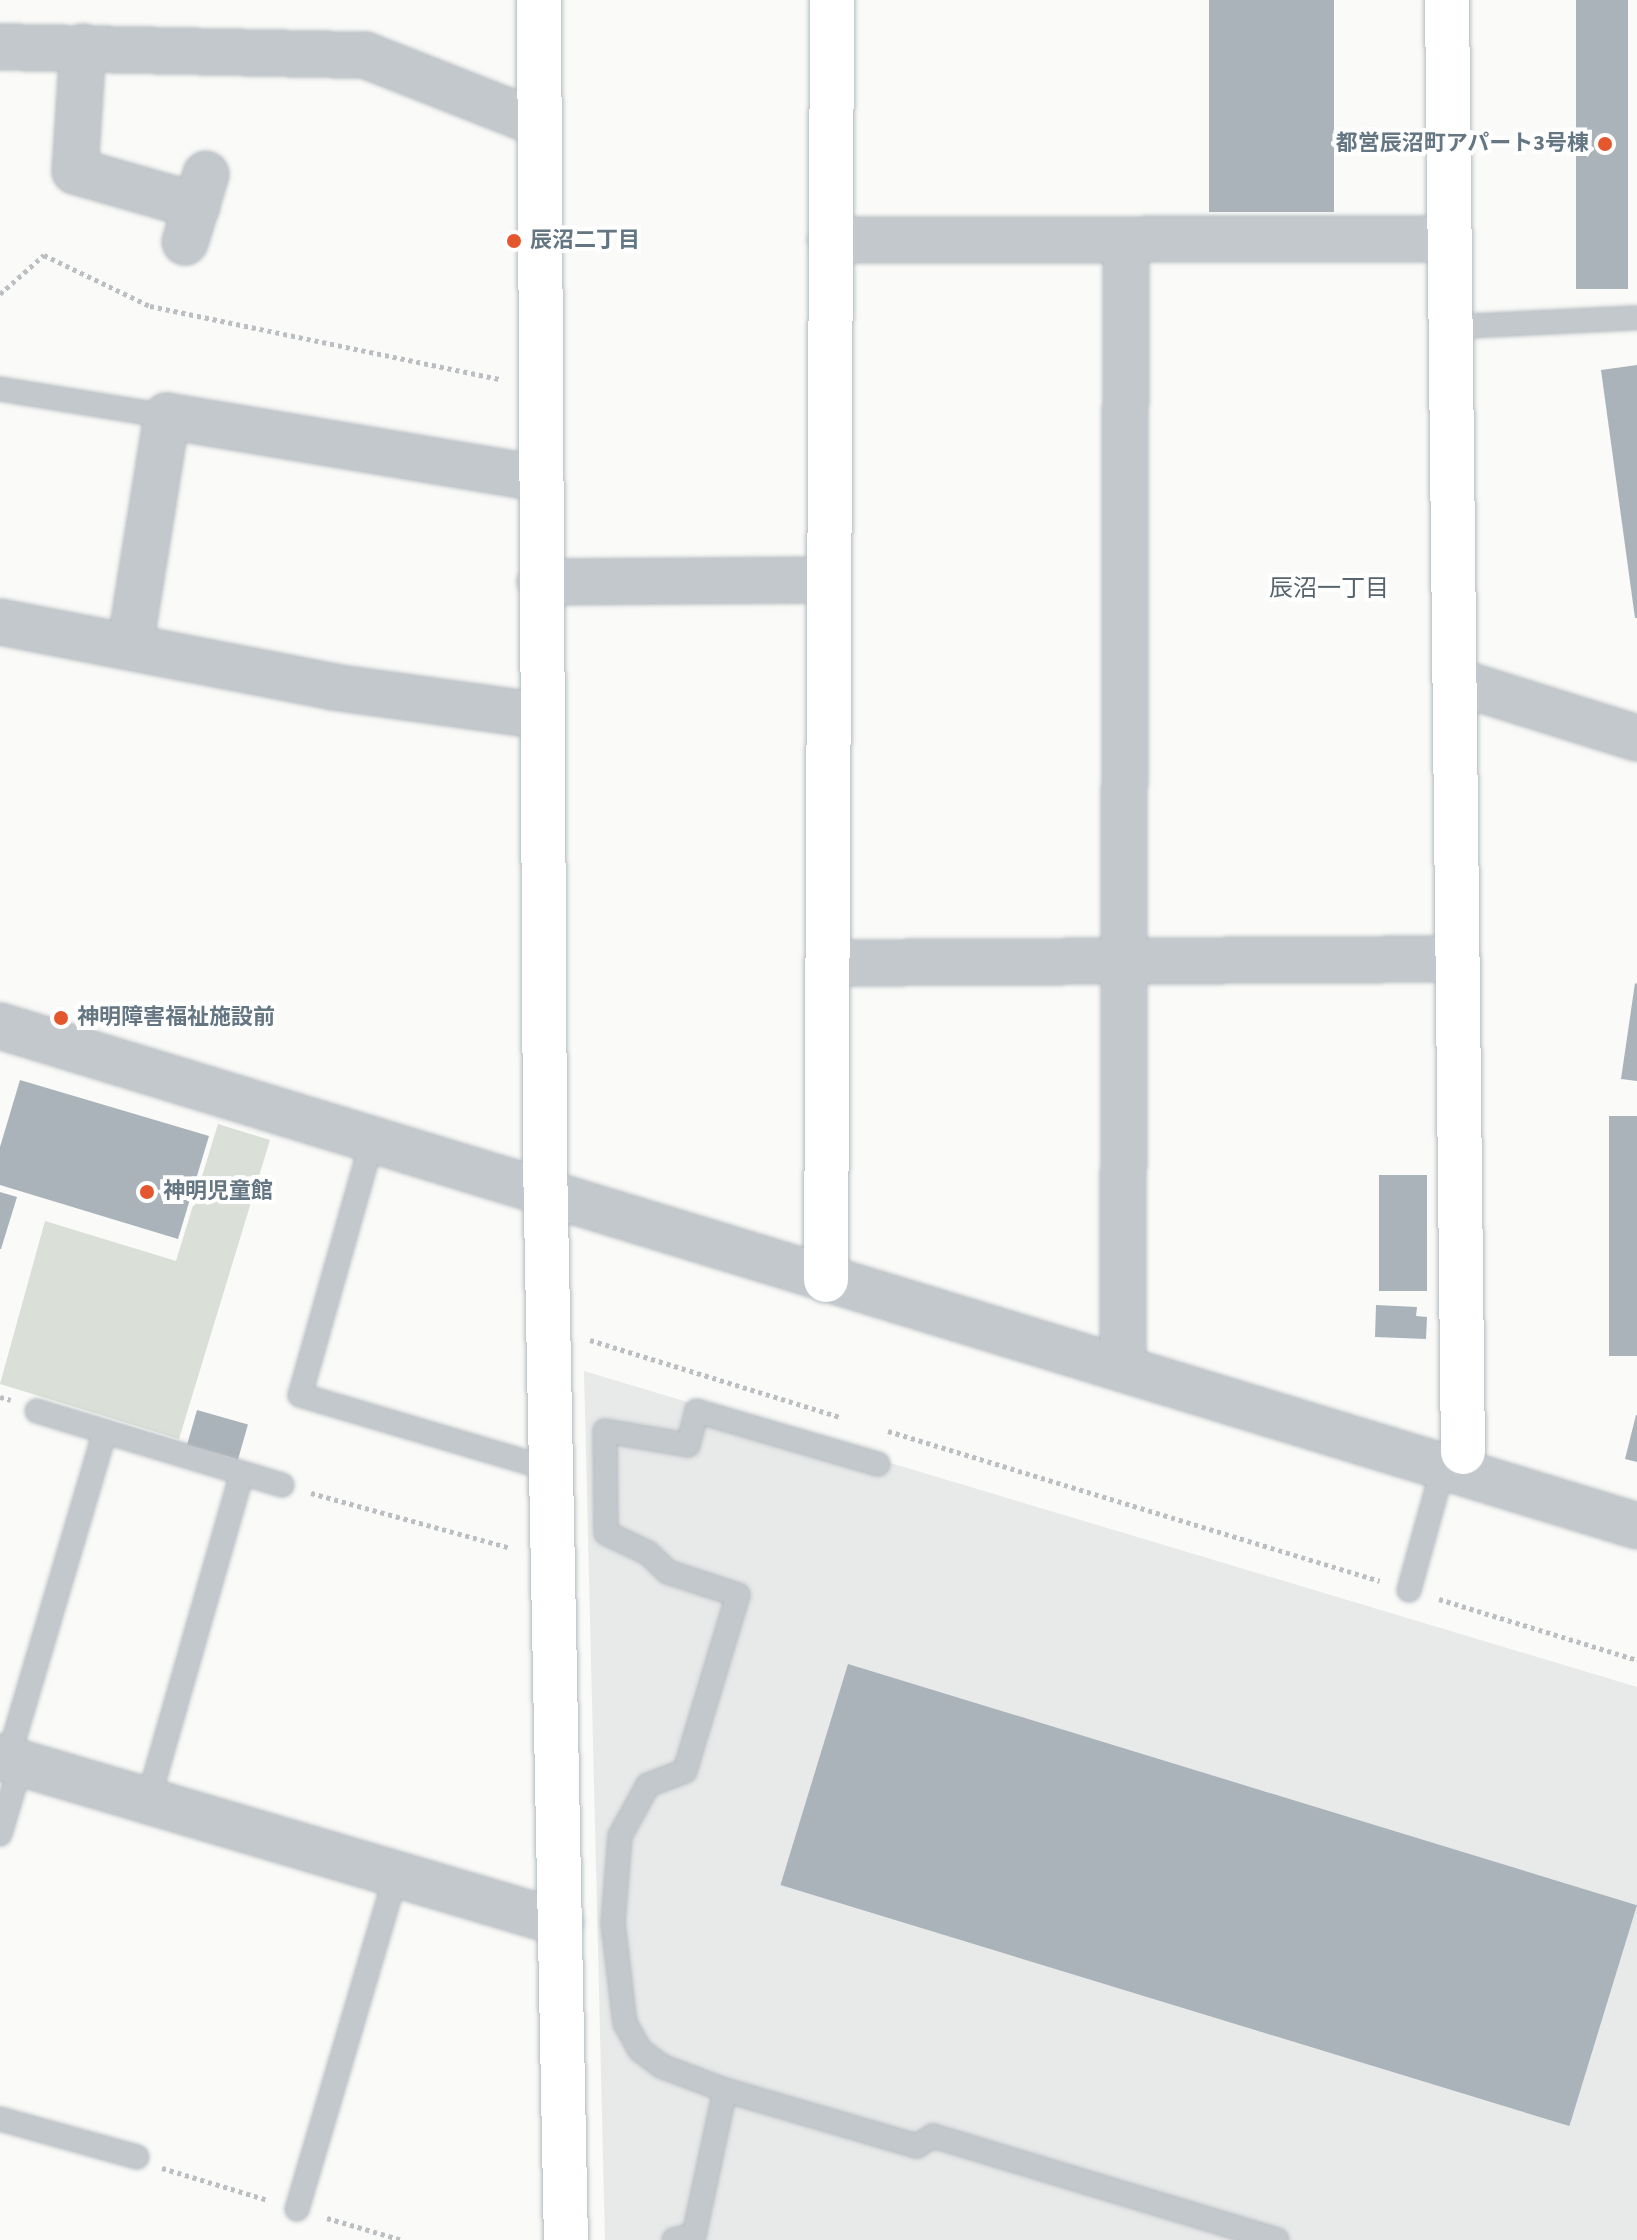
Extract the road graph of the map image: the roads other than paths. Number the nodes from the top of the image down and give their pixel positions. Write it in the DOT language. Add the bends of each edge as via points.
graph roads {
  1 [pos="539,0"];
  2 [pos="832,0"];
  3 [pos="1447,0"];
  4 [pos="0,47"];
  5 [pos="83,47"];
  6 [pos="538,123"];
  7 [pos="196,207"];
  8 [pos="1448,239"];
  9 [pos="830,240"];
  10 [pos="1126,241"];
  11 [pos="1637,318"];
  12 [pos="1450,327"];
  13 [pos="0,389"];
  14 [pos="167,416"];
  15 [pos="539,478"];
  16 [pos="829,580"];
  17 [pos="540,582"];
  18 [pos="0,622"];
  19 [pos="130,646"];
  20 [pos="1455,681"];
  21 [pos="542,716"];
  22 [pos="1637,738"];
  23 [pos="1458,959"];
  24 [pos="1125,960"];
  25 [pos="827,963"];
  26 [pos="0,1026"];
  27 [pos="372,1141"];
  28 [pos="546,1194"];
  29 [pos="826,1280"];
  30 [pos="1123,1368"];
  31 [pos="37,1411"];
  32 [pos="104,1434"];
  33 [pos="878,1464"];
  34 [pos="1457,1464"];
  35 [pos="550,1469"];
  36 [pos="242,1474"];
  37 [pos="282,1485"];
  38 [pos="1637,1526"];
  39 [pos="1409,1590"];
  40 [pos="10,1760"];
  41 [pos="148,1801"];
  42 [pos="0,1834"];
  43 [pos="396,1875"];
  44 [pos="561,1923"];
  45 [pos="725,2090"];
  46 [pos="0,2119"];
  47 [pos="137,2157"];
  48 [pos="297,2209"];
  49 [pos="566,2240"];
  50 [pos="674,2240"];
  51 [pos="1277,2240"];
  1 -- 6 [label="street"];
  2 -- 9 [label="street"];
  3 -- 8 [label="street"];
  4 -- 5 [label="street"];
  5 -- 6 [label="street" via="365,55"];
  5 -- 7 [label="street" via="75,171"];
  6 -- 15 [label="street"];
  8 -- 10 [label="street"];
  8 -- 12 [label="street"];
  9 -- 10 [label="street"];
  9 -- 16 [label="street"];
  10 -- 24 [label="street"];
  11 -- 12 [label="lane"];
  12 -- 20 [label="street"];
  13 -- 14 [label="lane"];
  14 -- 15 [label="street"];
  14 -- 19 [label="street"];
  15 -- 17 [label="street"];
  16 -- 17 [label="street"];
  16 -- 25 [label="street"];
  17 -- 21 [label="street"];
  18 -- 19 [label="street"];
  19 -- 21 [label="street" via="333,687"];
  20 -- 22 [label="street"];
  20 -- 23 [label="street"];
  21 -- 28 [label="street"];
  23 -- 24 [label="street"];
  23 -- 34 [label="street"];
  24 -- 25 [label="street"];
  24 -- 30 [label="street"];
  25 -- 29 [label="street"];
  26 -- 27 [label="street"];
  27 -- 28 [label="street"];
  27 -- 35 [label="lane" via="300,1395"];
  28 -- 29 [label="street"];
  28 -- 35 [label="street"];
  29 -- 30 [label="street"];
  30 -- 34 [label="street"];
  31 -- 32 [label="lane"];
  32 -- 36 [label="lane"];
  32 -- 40 [label="lane"];
  33 -- 45 [label="lane" via="697,1411 688,1445 605,1431 606,1533 648,1553 668,1572 738,1595 685,1771 648,1785 620,1836 613,1923 617,1990 625,2023 640,2050 661,2066"];
  34 -- 38 [label="street"];
  34 -- 39 [label="lane"];
  35 -- 44 [label="street"];
  36 -- 37 [label="lane"];
  36 -- 41 [label="lane"];
  40 -- 41 [label="street"];
  40 -- 42 [label="lane"];
  41 -- 43 [label="street"];
  43 -- 44 [label="street"];
  43 -- 48 [label="lane"];
  44 -- 49 [label="street"];
  45 -- 50 [label="lane" via="694,2235"];
  45 -- 51 [label="lane" via="917,2146 933,2136"];
  46 -- 47 [label="lane"];
}
